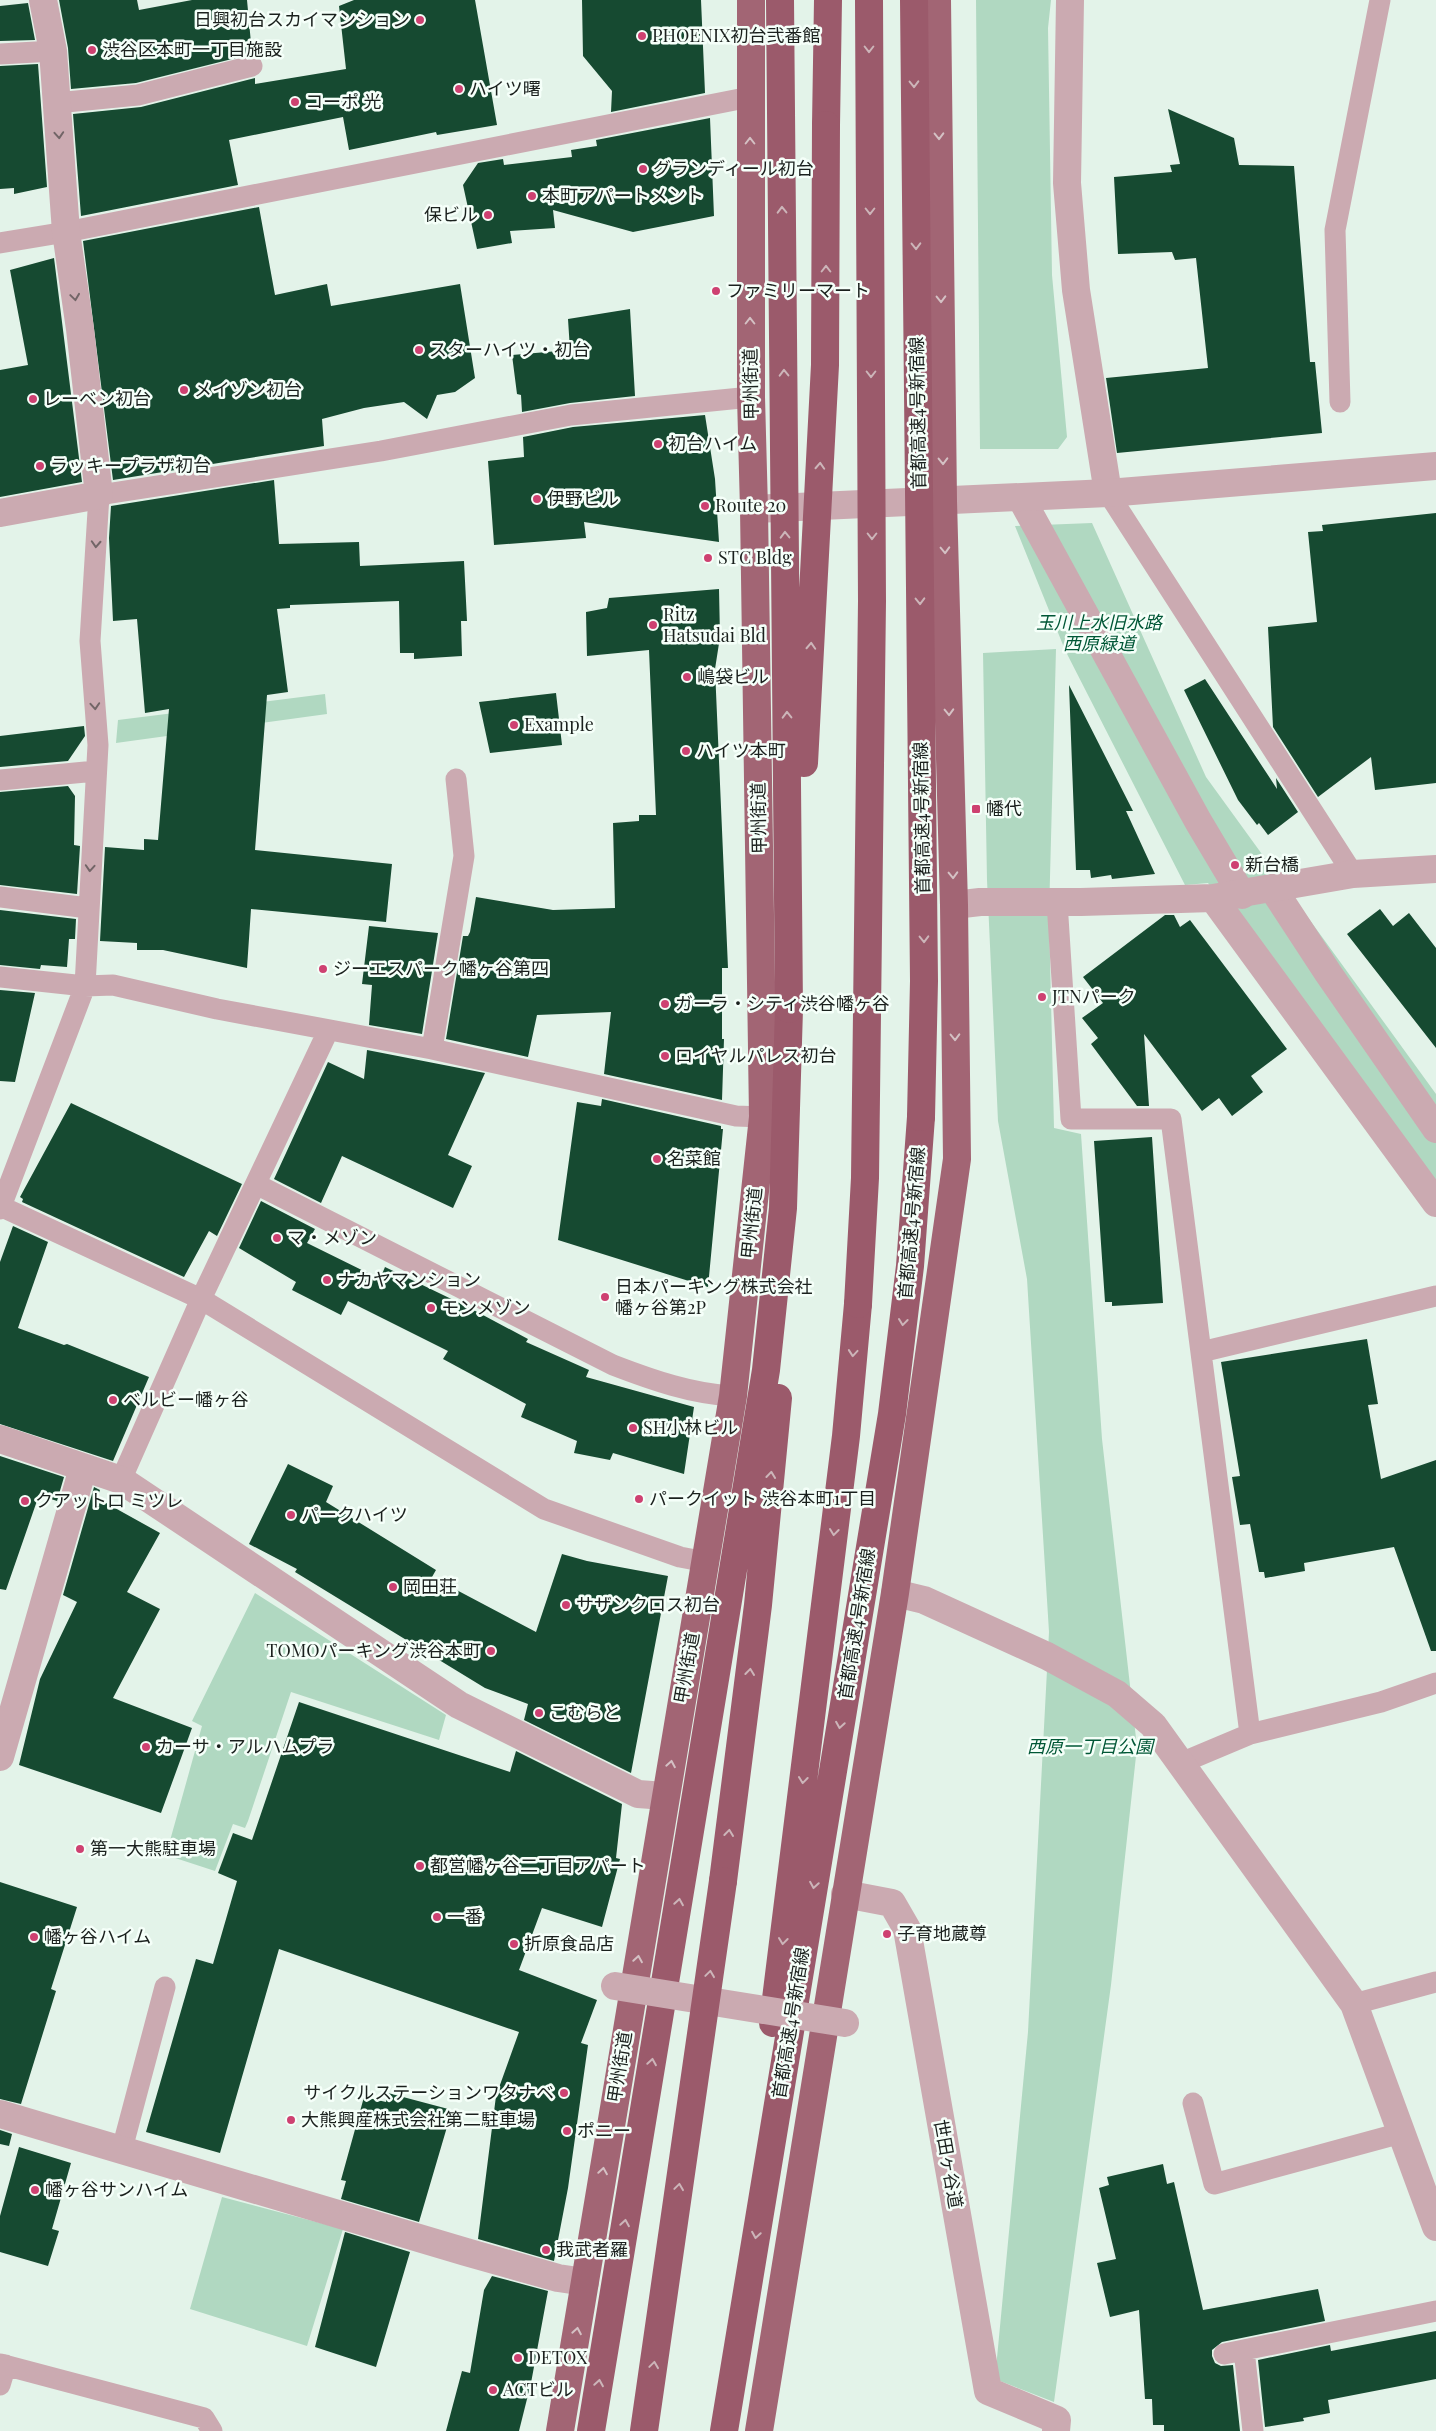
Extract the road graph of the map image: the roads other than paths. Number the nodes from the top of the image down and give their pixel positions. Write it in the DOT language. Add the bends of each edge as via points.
graph roads {
  1 [pos="43,0"];
  2 [pos="751,0"];
  3 [pos="780,0"];
  4 [pos="828,0"];
  5 [pos="869,0"];
  6 [pos="914,0"];
  7 [pos="937,0"];
  8 [pos="1070,0"];
  9 [pos="1380,0"];
  10 [pos="53,51"];
  11 [pos="0,54"];
  12 [pos="252,66"];
  13 [pos="750,96"];
  14 [pos="56,102"];
  15 [pos="66,232"];
  16 [pos="0,243"];
  17 [pos="751,396"];
  18 [pos="1340,402"];
  19 [pos="1436,466"];
  20 [pos="1108,493"];
  21 [pos="99,495"];
  22 [pos="1021,498"];
  23 [pos="943,501"];
  24 [pos="754,510"];
  25 [pos="0,513"];
  26 [pos="96,771"];
  27 [pos="456,779"];
  28 [pos="0,780"];
  29 [pos="1436,869"];
  30 [pos="1353,874"];
  31 [pos="1273,889"];
  32 [pos="1242,895"];
  33 [pos="0,897"];
  34 [pos="1213,898"];
  35 [pos="1056,902"];
  36 [pos="954,905"];
  37 [pos="88,908"];
  38 [pos="0,977"];
  39 [pos="85,986"];
  40 [pos="789,1009"];
  41 [pos="328,1031"];
  42 [pos="432,1049"];
  43 [pos="763,1116"];
  44 [pos="1436,1129"];
  45 [pos="256,1184"];
  46 [pos="1436,1203"];
  47 [pos="0,1207"];
  48 [pos="783,1208"];
  49 [pos="1436,1296"];
  50 [pos="201,1299"];
  51 [pos="1201,1352"];
  52 [pos="734,1396"];
  53 [pos="0,1439"];
  54 [pos="83,1468"];
  55 [pos="121,1480"];
  56 [pos="706,1562"];
  57 [pos="896,1593"];
  58 [pos="1436,1683"];
  59 [pos="1250,1734"];
  60 [pos="0,1757"];
  61 [pos="1181,1763"];
  62 [pos="665,1796"];
  63 [pos="845,1894"];
  64 [pos="1436,1982"];
  65 [pos="615,1986"];
  66 [pos="165,1987"];
  67 [pos="1354,2004"];
  68 [pos="844,2023"];
  69 [pos="1193,2103"];
  70 [pos="0,2114"];
  71 [pos="1401,2133"];
  72 [pos="122,2149"];
  73 [pos="761,2207"];
  74 [pos="1436,2227"];
  75 [pos="585,2282"];
  76 [pos="1436,2311"];
  77 [pos="2,2371"];
  78 [pos="725,2423"];
  79 [pos="212,2431"];
  80 [pos="560,2431"];
  81 [pos="591,2431"];
  82 [pos="644,2431"];
  83 [pos="759,2431"];
  84 [pos="1056,2431"];
  85 [pos="1253,2431"];
  1 -- 10 [label="street"];
  2 -- 13 [label="highway, 甲州街道"];
  40 -- 3 [label="highway, one-way, bridge"];
  40 -- 4 [label="highway, one-way, bridge" via="825,365"];
  5 -- 73 [label="highway, one-way, bridge" via="872,601 865,1178 846,1436 772,2036"];
  6 -- 73 [label="highway, 首都高速4号新宿線, one-way, bridge" via="924,982 917,1166 910,1266 892,1414"];
  7 -- 23 [label="highway, one-way"];
  8 -- 20 [label="street" via="1067,182 1076,290"];
  9 -- 18 [label="lane" via="1335,230"];
  10 -- 11 [label="lane"];
  10 -- 14 [label="street"];
  12 -- 14 [label="lane" via="138,95"];
  13 -- 15 [label="lane"];
  17 -- 13 [label="highway, 甲州街道, one-way"];
  14 -- 15 [label="street, one-way"];
  15 -- 16 [label="lane"];
  15 -- 21 [label="street, one-way"];
  17 -- 21 [label="lane" via="571,415 380,451"];
  17 -- 24 [label="highway, 甲州街道"];
  19 -- 20 [label="street"];
  20 -- 22 [label="street"];
  20 -- 30 [label="lane"];
  21 -- 25 [label="street"];
  21 -- 26 [label="lane, one-way" via="90,640 98,745"];
  22 -- 23 [label="street"];
  22 -- 32 [label="street"];
  23 -- 24 [label="street"];
  23 -- 36 [label="highway, one-way"];
  24 -- 43 [label="highway, 甲州街道"];
  26 -- 28 [label="lane"];
  26 -- 37 [label="lane, one-way"];
  27 -- 42 [label="lane" via="464,856"];
  29 -- 30 [label="street"];
  30 -- 31 [label="street"];
  31 -- 32 [label="street"];
  31 -- 44 [label="street"];
  32 -- 34 [label="street"];
  33 -- 37 [label="lane"];
  34 -- 35 [label="street"];
  34 -- 46 [label="street"];
  35 -- 36 [label="street"];
  35 -- 51 [label="lane" via="1071,1119 1171,1119"];
  36 -- 57 [label="highway, one-way" via="957,1159"];
  37 -- 39 [label="lane"];
  38 -- 39 [label="lane"];
  39 -- 41 [label="lane" via="113,985"];
  39 -- 47 [label="lane"];
  40 -- 48 [label="highway"];
  41 -- 42 [label="lane"];
  41 -- 45 [label="lane"];
  42 -- 43 [label="lane" via="736,1116"];
  43 -- 52 [label="highway, 甲州街道"];
  45 -- 50 [label="lane"];
  45 -- 52 [label="lane" via="613,1365 709,1395"];
  47 -- 50 [label="lane"];
  81 -- 48 [label="highway, one-way" via="766,1370"];
  82 -- 48 [label="highway, one-way, bridge" via="723,1881 758,1605 778,1398"];
  49 -- 51 [label="lane"];
  50 -- 55 [label="lane"];
  50 -- 56 [label="lane" via="544,1509 680,1557"];
  51 -- 59 [label="lane"];
  52 -- 56 [label="highway, 甲州街道"];
  53 -- 54 [label="street"];
  54 -- 55 [label="street"];
  54 -- 60 [label="street"];
  55 -- 62 [label="street" via="459,1705 638,1794"];
  62 -- 56 [label="highway, 甲州街道, one-way"];
  57 -- 61 [label="street" via="924,1600 1047,1656 1117,1694 1153,1725"];
  57 -- 63 [label="highway"];
  58 -- 59 [label="lane" via="1381,1702"];
  59 -- 61 [label="lane"];
  61 -- 67 [label="street"];
  75 -- 62 [label="highway, 甲州街道, one-way"];
  63 -- 83 [label="highway"];
  63 -- 84 [label="street, 世田ヶ谷道" via="892,1903 907,1929 988,2391 1057,2420"];
  64 -- 67 [label="lane"];
  65 -- 68 [label="street, bridge"];
  66 -- 72 [label="lane"];
  67 -- 71 [label="street"];
  69 -- 71 [label="lane" via="1214,2184"];
  70 -- 72 [label="street"];
  71 -- 74 [label="street"];
  72 -- 75 [label="street" via="466,2252 558,2278"];
  73 -- 78 [label="highway, 首都高速4号新宿線, one-way"];
  80 -- 75 [label="highway, 甲州街道, one-way"];
  76 -- 85 [label="lane" via="1234,2352"];
  77 -- 79 [label="lane" via="204,2418"];
}
